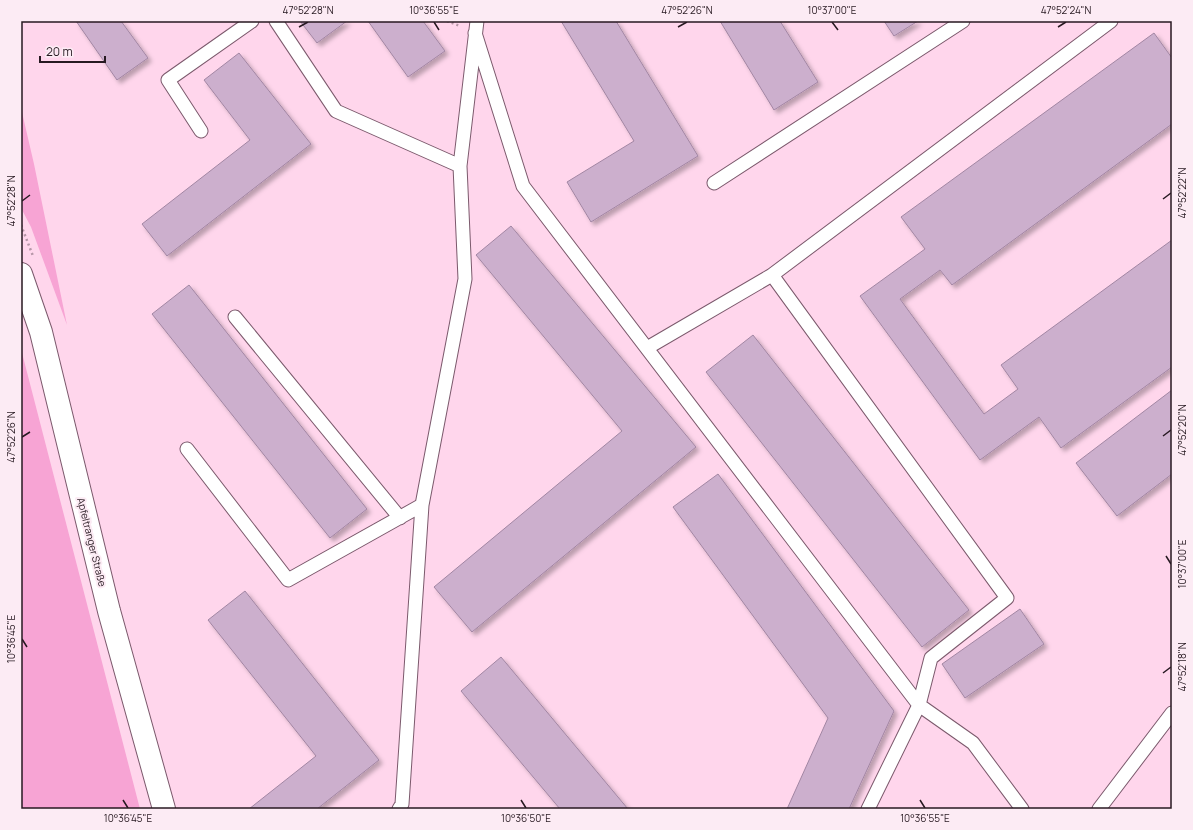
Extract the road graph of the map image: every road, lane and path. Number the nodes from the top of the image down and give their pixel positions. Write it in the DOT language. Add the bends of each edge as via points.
graph roads {
  1 [pos="252,21"];
  2 [pos="276,21"];
  3 [pos="963,21"];
  4 [pos="1112,21"];
  5 [pos="476,27"];
  6 [pos="201,131"];
  7 [pos="460,166"];
  8 [pos="714,183"];
  9 [pos="21,274"];
  10 [pos="772,275"];
  11 [pos="235,317"];
  12 [pos="647,348"];
  13 [pos="187,449"];
  14 [pos="422,505"];
  15 [pos="400,518"];
  16 [pos="919,705"];
  17 [pos="1172,713"];
  18 [pos="164,809"];
  19 [pos="399,809"];
  20 [pos="868,809"];
  21 [pos="1022,809"];
  22 [pos="1099,809"];
  1 -- 6 [label="lane" via="168,80"];
  2 -- 7 [label="lane" via="336,111"];
  3 -- 8 [label="lane"];
  4 -- 10 [label="lane"];
  5 -- 7 [label="lane"];
  5 -- 12 [label="lane" via="523,186"];
  7 -- 14 [label="lane" via="465,278"];
  9 -- 18 [label="street, Apfeltranger Straße" via="41,332 109,611"];
  10 -- 12 [label="lane"];
  10 -- 16 [label="lane" via="1007,598 932,658"];
  11 -- 15 [label="lane"];
  12 -- 16 [label="lane"];
  13 -- 15 [label="lane" via="288,580"];
  14 -- 15 [label="lane"];
  14 -- 19 [label="lane" via="402,804"];
  16 -- 20 [label="lane"];
  16 -- 21 [label="lane" via="973,743"];
  17 -- 22 [label="lane"];
}
